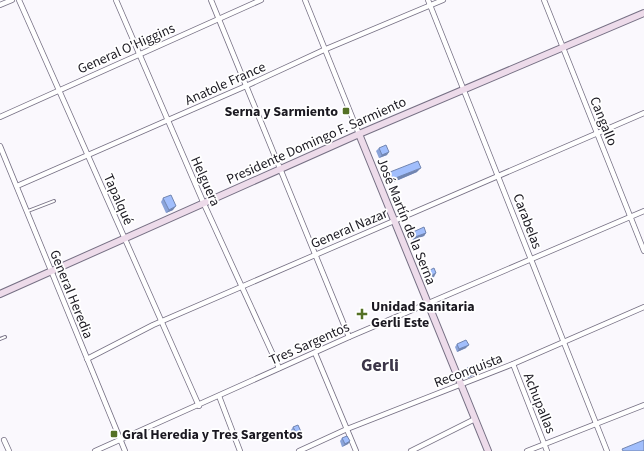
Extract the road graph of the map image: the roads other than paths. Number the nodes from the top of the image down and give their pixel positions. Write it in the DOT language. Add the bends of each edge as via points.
graph roads {
  1 [pos="12,0"];
  2 [pos="20,0"];
  3 [pos="116,0"];
  4 [pos="211,0"];
  5 [pos="261,0"];
  6 [pos="305,0"];
  7 [pos="428,0"];
  8 [pos="443,0"];
  9 [pos="544,0"];
  10 [pos="0,5"];
  11 [pos="431,5"];
  12 [pos="644,13"];
  13 [pos="218,19"];
  14 [pos="563,48"];
  15 [pos="326,49"];
  16 [pos="139,54"];
  17 [pos="246,86"];
  18 [pos="464,89"];
  19 [pos="58,91"];
  20 [pos="644,113"];
  21 [pos="0,116"];
  22 [pos="168,120"];
  23 [pos="359,134"];
  24 [pos="598,134"];
  25 [pos="0,146"];
  26 [pos="87,156"];
  27 [pos="281,169"];
  28 [pos="498,175"];
  29 [pos="17,186"];
  30 [pos="54,201"];
  31 [pos="204,204"];
  32 [pos="644,211"];
  33 [pos="27,212"];
  34 [pos="630,217"];
  35 [pos="394,221"];
  36 [pos="124,238"];
  37 [pos="644,251"];
  38 [pos="315,254"];
  39 [pos="531,259"];
  40 [pos="51,271"];
  41 [pos="241,287"];
  42 [pos="0,294"];
  43 [pos="428,304"];
  44 [pos="644,307"];
  45 [pos="161,322"];
  46 [pos="5,337"];
  47 [pos="349,337"];
  48 [pos="0,339"];
  49 [pos="564,342"];
  50 [pos="315,353"];
  51 [pos="87,359"];
  52 [pos="513,364"];
  53 [pos="279,368"];
  54 [pos="461,384"];
  55 [pos="219,396"];
  56 [pos="644,405"];
  57 [pos="199,406"];
  58 [pos="475,419"];
  59 [pos="596,424"];
  60 [pos="347,429"];
  61 [pos="4,440"];
  62 [pos="121,440"];
  63 [pos="545,444"];
  64 [pos="9,451"];
  65 [pos="95,451"];
  66 [pos="125,451"];
  67 [pos="240,451"];
  68 [pos="299,451"];
  69 [pos="356,451"];
  70 [pos="411,451"];
  71 [pos="488,451"];
  72 [pos="527,451"];
  73 [pos="548,451"];
  74 [pos="607,451"];
  1 -- 10 [label="street"];
  2 -- 19 [label="street, Tapalqué"];
  3 -- 16 [label="street, Helguera"];
  4 -- 13 [label="street"];
  5 -- 13 [label="street, General O'Higgins"];
  6 -- 15 [label="street, José Martín de la Serna"];
  7 -- 11 [label="street, Carabelas"];
  8 -- 11 [label="street, Anatole France"];
  9 -- 14 [label="street, Cangallo"];
  11 -- 15 [label="street, Anatole France"];
  11 -- 18 [label="street, Carabelas"];
  12 -- 14 [label="street, Presidente Domingo F. Sarmiento"];
  13 -- 16 [label="street, General O'Higgins"];
  13 -- 17 [label="street"];
  14 -- 18 [label="street, Presidente Domingo F. Sarmiento"];
  14 -- 24 [label="street, Cangallo"];
  15 -- 17 [label="street, Anatole France"];
  15 -- 23 [label="street, José Martín de la Serna"];
  16 -- 19 [label="street, General O'Higgins"];
  16 -- 22 [label="street, Helguera"];
  17 -- 22 [label="street, Anatole France"];
  17 -- 27 [label="street"];
  18 -- 23 [label="street, Presidente Domingo F. Sarmiento"];
  18 -- 28 [label="street, Carabelas"];
  19 -- 21 [label="street, General O'Higgins"];
  19 -- 26 [label="street, Tapalqué"];
  20 -- 24 [label="street, General Nazar"];
  22 -- 26 [label="street, Anatole France"];
  22 -- 31 [label="street, Helguera"];
  23 -- 27 [label="street, Presidente Domingo F. Sarmiento"];
  23 -- 35 [label="street, José Martín de la Serna"];
  24 -- 28 [label="street, General Nazar"];
  24 -- 34 [label="street, Cangallo"];
  25 -- 29 [label="street, General Heredia"];
  26 -- 29 [label="street, Anatole France"];
  26 -- 36 [label="street, Tapalqué"];
  27 -- 31 [label="street, Presidente Domingo F. Sarmiento"];
  27 -- 38 [label="street"];
  28 -- 35 [label="street, General Nazar"];
  28 -- 39 [label="street, Carabelas"];
  29 -- 33 [label="street, General Heredia"];
  30 -- 33 [label="lane"];
  31 -- 36 [label="street, Presidente Domingo F. Sarmiento"];
  31 -- 41 [label="street, Helguera"];
  32 -- 34 [label="street, Tres Sargentos"];
  33 -- 40 [label="street, General Heredia"];
  34 -- 37 [label="street, Cangallo"];
  34 -- 39 [label="street, Tres Sargentos"];
  35 -- 38 [label="street, General Nazar"];
  35 -- 43 [label="street, José Martín de la Serna"];
  36 -- 40 [label="street, Presidente Domingo F. Sarmiento"];
  36 -- 45 [label="street, Tapalqué"];
  38 -- 41 [label="street, General Nazar"];
  38 -- 47 [label="street"];
  39 -- 43 [label="street, Tres Sargentos"];
  39 -- 49 [label="street, Carabelas"];
  40 -- 42 [label="street, Presidente Domingo F. Sarmiento"];
  40 -- 51 [label="street, General Heredia"];
  41 -- 45 [label="street, General Nazar"];
  41 -- 53 [label="street, Helguera"];
  43 -- 47 [label="street, Tres Sargentos"];
  43 -- 54 [label="street, José Martín de la Serna"];
  44 -- 49 [label="street, Reconquista"];
  45 -- 51 [label="street, General Nazar"];
  45 -- 57 [label="street, Tapalqué"];
  46 -- 48 [label="lane"];
  47 -- 50 [label="street, Tres Sargentos"];
  49 -- 52 [label="street, Reconquista"];
  49 -- 59 [label="street, Carabelas"];
  50 -- 53 [label="street, Tres Sargentos"];
  50 -- 60 [label="street"];
  51 -- 62 [label="street, General Heredia"];
  52 -- 54 [label="street, Reconquista"];
  52 -- 63 [label="street, Achupallas"];
  53 -- 55 [label="street, Tres Sargentos"];
  54 -- 58 [label="street, José Martín de la Serna"];
  54 -- 60 [label="street, Reconquista"];
  55 -- 57 [label="street, Tres Sargentos"];
  55 -- 67 [label="street"];
  56 -- 59 [label="street"];
  57 -- 62 [label="street, Tres Sargentos"];
  58 -- 70 [label="street"];
  58 -- 71 [label="street, José Martín de la Serna"];
  59 -- 63 [label="street"];
  59 -- 74 [label="street, Carabelas"];
  60 -- 68 [label="street, Reconquista"];
  60 -- 69 [label="street"];
  61 -- 64 [label="street"];
  62 -- 65 [label="street, Tres Sargentos"];
  62 -- 66 [label="street, General Heredia"];
  63 -- 72 [label="street"];
  63 -- 73 [label="street, Achupallas"];
}
